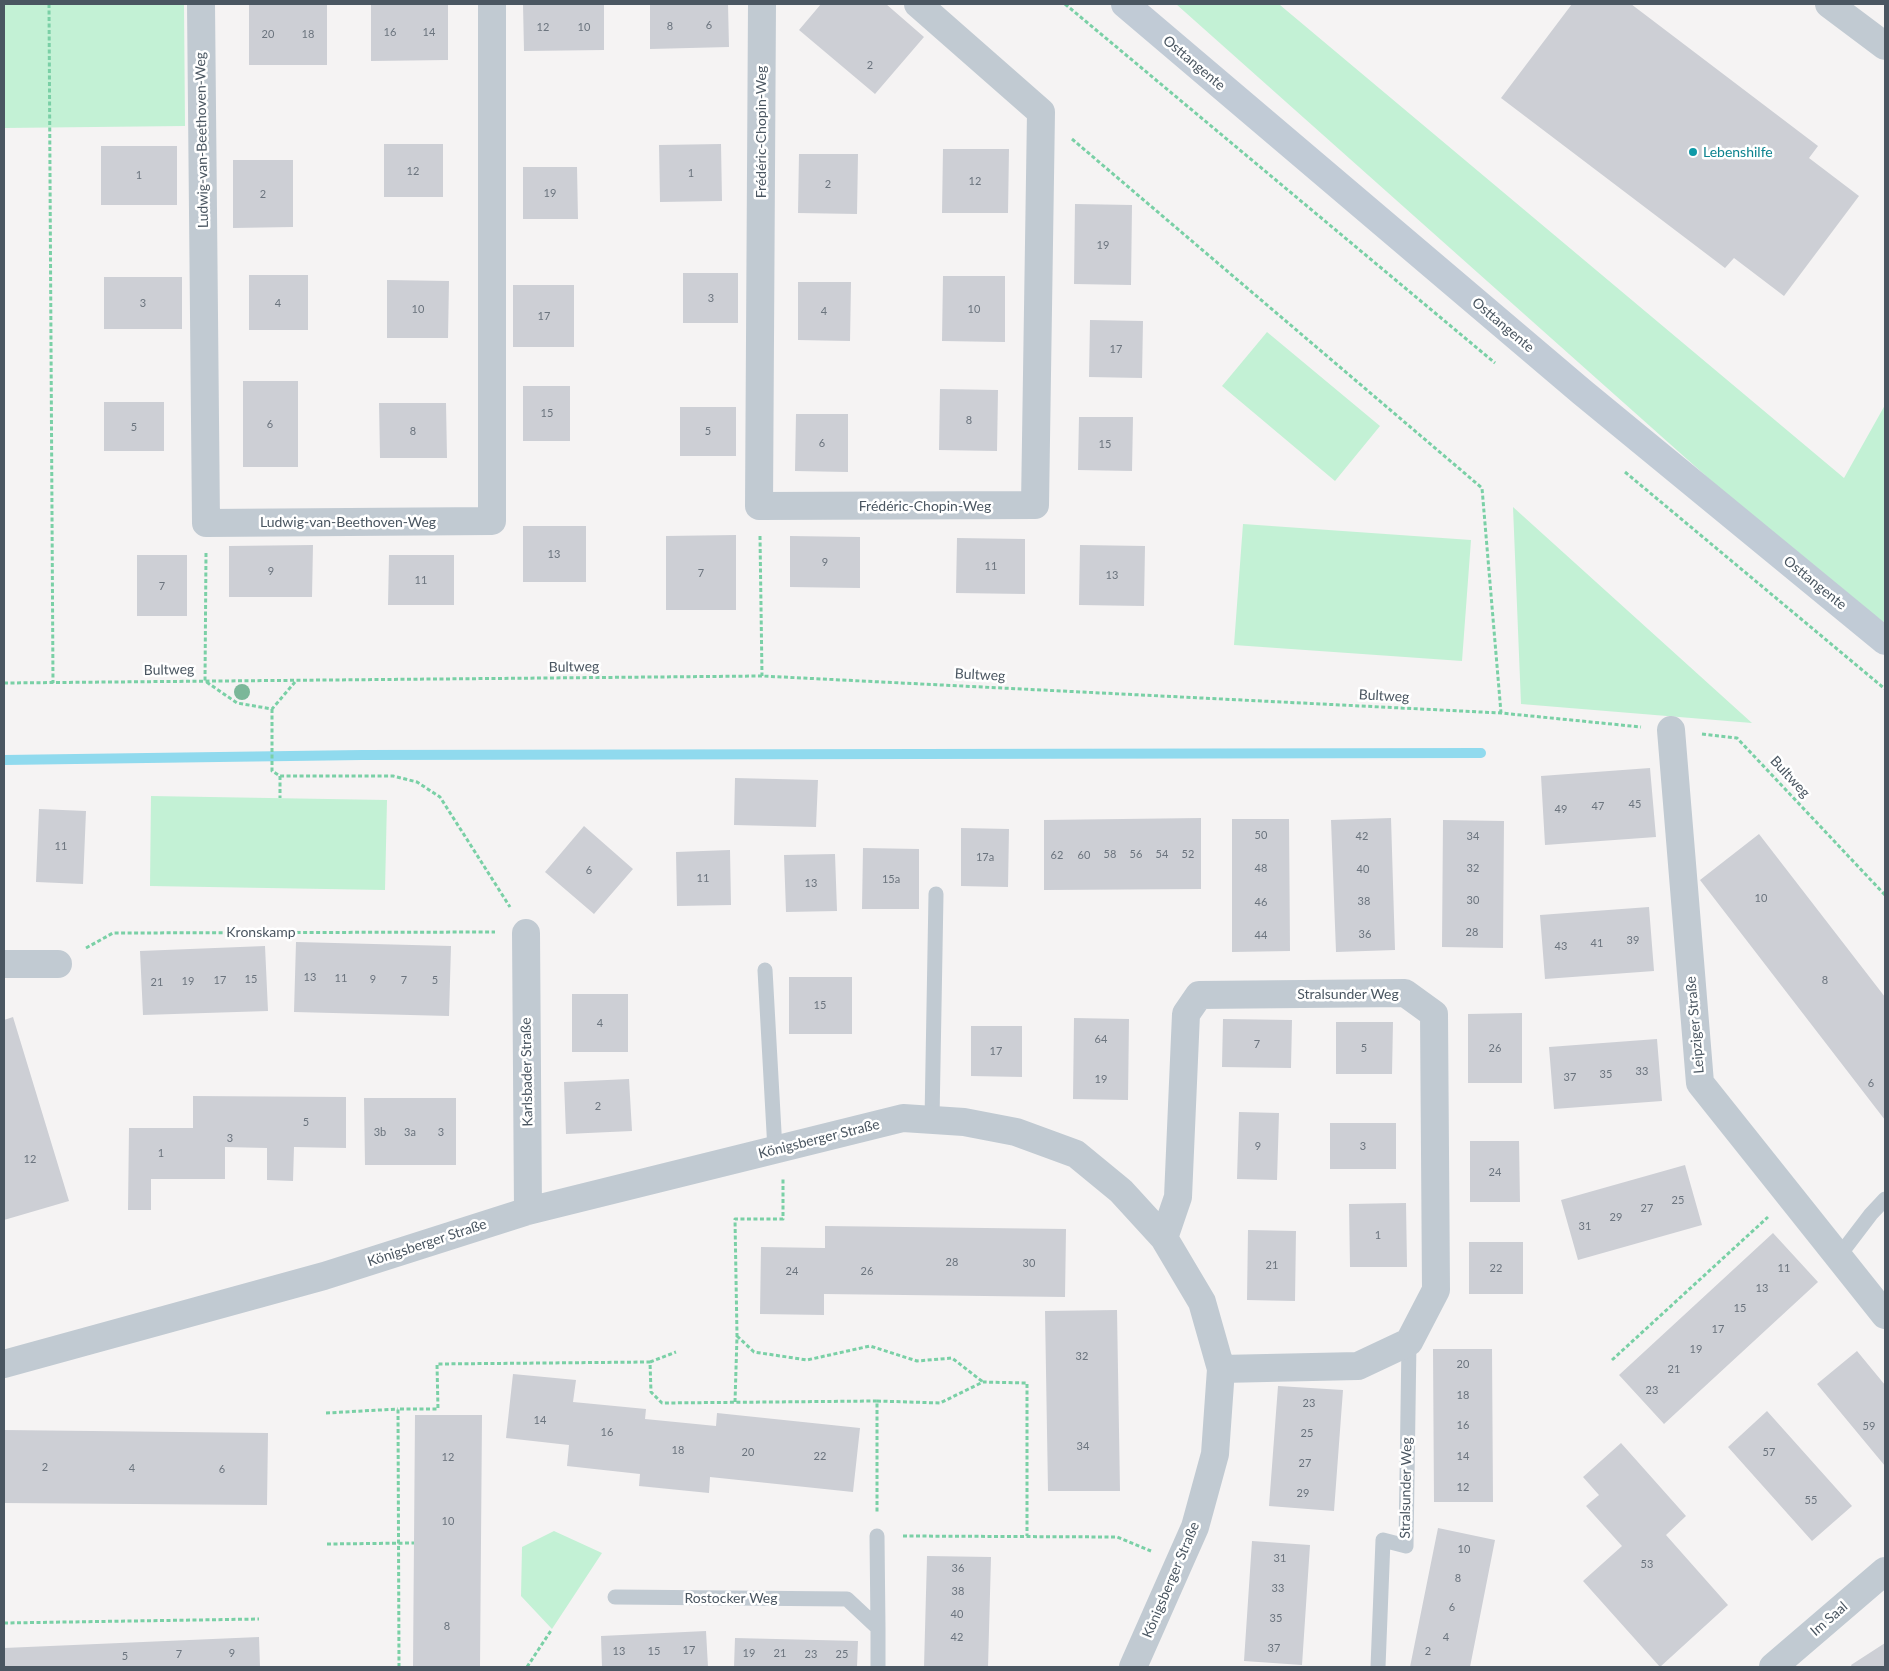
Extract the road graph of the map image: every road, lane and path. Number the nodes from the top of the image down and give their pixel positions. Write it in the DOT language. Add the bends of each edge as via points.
graph roads {
  1 [pos="49,4"];
  2 [pos="201,4"];
  3 [pos="492,4"];
  4 [pos="762,4"];
  5 [pos="918,4"];
  6 [pos="1065,4"];
  7 [pos="1125,4"];
  8 [pos="1829,4"];
  9 [pos="1885,46"];
  10 [pos="1041,112"];
  11 [pos="1502,369"];
  12 [pos="1624,471"];
  13 [pos="759,506"];
  14 [pos="206,522"];
  15 [pos="1885,641"];
  16 [pos="762,676"];
  17 [pos="205,681"];
  18 [pos="296,681"];
  19 [pos="4,683"];
  20 [pos="53,683"];
  21 [pos="1885,689"];
  22 [pos="272,709"];
  23 [pos="1501,713"];
  24 [pos="1671,730"];
  25 [pos="280,776"];
  26 [pos="280,798"];
  27 [pos="936,894"];
  28 [pos="1885,895"];
  29 [pos="526,933"];
  30 [pos="4,964"];
  31 [pos="58,964"];
  32 [pos="765,970"];
  33 [pos="932,1120"];
  34 [pos="779,1149"];
  35 [pos="1791,1196"];
  36 [pos="1885,1199"];
  37 [pos="528,1211"];
  38 [pos="1164,1238"];
  39 [pos="1839,1256"];
  40 [pos="1885,1315"];
  41 [pos="736,1336"];
  42 [pos="1409,1342"];
  43 [pos="676,1352"];
  44 [pos="1612,1360"];
  45 [pos="650,1362"];
  46 [pos="4,1364"];
  47 [pos="1221,1369"];
  48 [pos="983,1382"];
  49 [pos="876,1401"];
  50 [pos="735,1402"];
  51 [pos="398,1410"];
  52 [pos="326,1412"];
  53 [pos="877,1536"];
  54 [pos="1026,1536"];
  55 [pos="398,1543"];
  56 [pos="414,1543"];
  57 [pos="327,1544"];
  58 [pos="1179,1564"];
  59 [pos="1885,1571"];
  60 [pos="615,1597"];
  61 [pos="259,1620"];
  62 [pos="4,1623"];
  63 [pos="878,1628"];
  64 [pos="552,1629"];
  65 [pos="399,1667"];
  66 [pos="527,1667"];
  67 [pos="878,1667"];
  68 [pos="1132,1667"];
  69 [pos="1378,1667"];
  70 [pos="1773,1667"];
  1 -- 20 [label="path"];
  2 -- 14 [label="street, Ludwig-van-Beethoven-Weg"];
  3 -- 14 [label="street, Ludwig-van-Beethoven-Weg" via="492,520"];
  4 -- 13 [label="street, Frédéric-Chopin-Weg"];
  5 -- 10 [label="street"];
  6 -- 11 [label="path"];
  7 -- 15 [label="main road, Osttangente" via="1574,385"];
  8 -- 9 [label="street"];
  10 -- 13 [label="street, Frédéric-Chopin-Weg" via="1036,505"];
  10 -- 23 [label="path" via="1482,488"];
  12 -- 21 [label="path"];
  13 -- 16 [label="path"];
  14 -- 17 [label="path"];
  16 -- 18 [label="path, Bultweg"];
  16 -- 23 [label="path, Bultweg"];
  17 -- 18 [label="path, Bultweg"];
  17 -- 20 [label="path, Bultweg"];
  17 -- 22 [label="path" via="237,703"];
  18 -- 22 [label="path"];
  19 -- 20 [label="path, Bultweg"];
  22 -- 25 [label="path" via="272,771"];
  23 -- 24 [label="path, Bultweg"];
  24 -- 28 [label="path, Bultweg" via="1737,738"];
  24 -- 35 [label="street, Leipziger Straße" via="1700,1083"];
  25 -- 26 [label="path"];
  25 -- 29 [label="path" via="393,776 417,782 440,797"];
  27 -- 33 [label="lane"];
  29 -- 31 [label="path, Kronskamp" via="114,933"];
  29 -- 37 [label="street, Karlsbader Straße"];
  30 -- 31 [label="street"];
  32 -- 34 [label="lane"];
  33 -- 34 [label="street, Königsberger Straße" via="903,1118"];
  33 -- 38 [label="street, Königsberger Straße" via="964,1122 1016,1132 1076,1154 1121,1191"];
  34 -- 37 [label="street, Königsberger Straße"];
  34 -- 41 [label="path" via="783,1219 735,1219"];
  35 -- 39 [label="street, Leipziger Straße"];
  35 -- 44 [label="path"];
  36 -- 39 [label="lane"];
  37 -- 46 [label="street, Königsberger Straße" via="324,1276"];
  38 -- 42 [label="street, Stralsunder Weg" via="1178,1197 1186,1014 1199,995 1405,993 1434,1014 1436,1290"];
  38 -- 47 [label="street, Königsberger Straße" via="1202,1302"];
  39 -- 40 [label="street, Leipziger Straße"];
  41 -- 48 [label="path" via="754,1352 807,1360 870,1346 917,1361 952,1358"];
  41 -- 50 [label="path"];
  42 -- 47 [label="street" via="1358,1366"];
  42 -- 69 [label="lane, Stralsunder Weg" via="1406,1546 1383,1540"];
  43 -- 45 [label="path"];
  45 -- 50 [label="path" via="651,1392 662,1403"];
  45 -- 51 [label="path" via="437,1364 438,1409"];
  47 -- 58 [label="street, Königsberger Straße" via="1215,1454 1195,1527"];
  48 -- 49 [label="path" via="940,1403"];
  48 -- 54 [label="path" via="1027,1383"];
  49 -- 50 [label="path"];
  49 -- 53 [label="path"];
  51 -- 52 [label="path"];
  51 -- 55 [label="path"];
  53 -- 54 [label="path"];
  53 -- 63 [label="lane"];
  54 -- 58 [label="path" via="1117,1536"];
  55 -- 56 [label="path"];
  55 -- 57 [label="path"];
  55 -- 65 [label="path"];
  58 -- 68 [label="street, Königsberger Straße"];
  59 -- 70 [label="street, Im Saal"];
  60 -- 63 [label="lane, Rostocker Weg" via="847,1599"];
  61 -- 62 [label="path"];
  63 -- 67 [label="lane"];
  64 -- 66 [label="path"];
}
